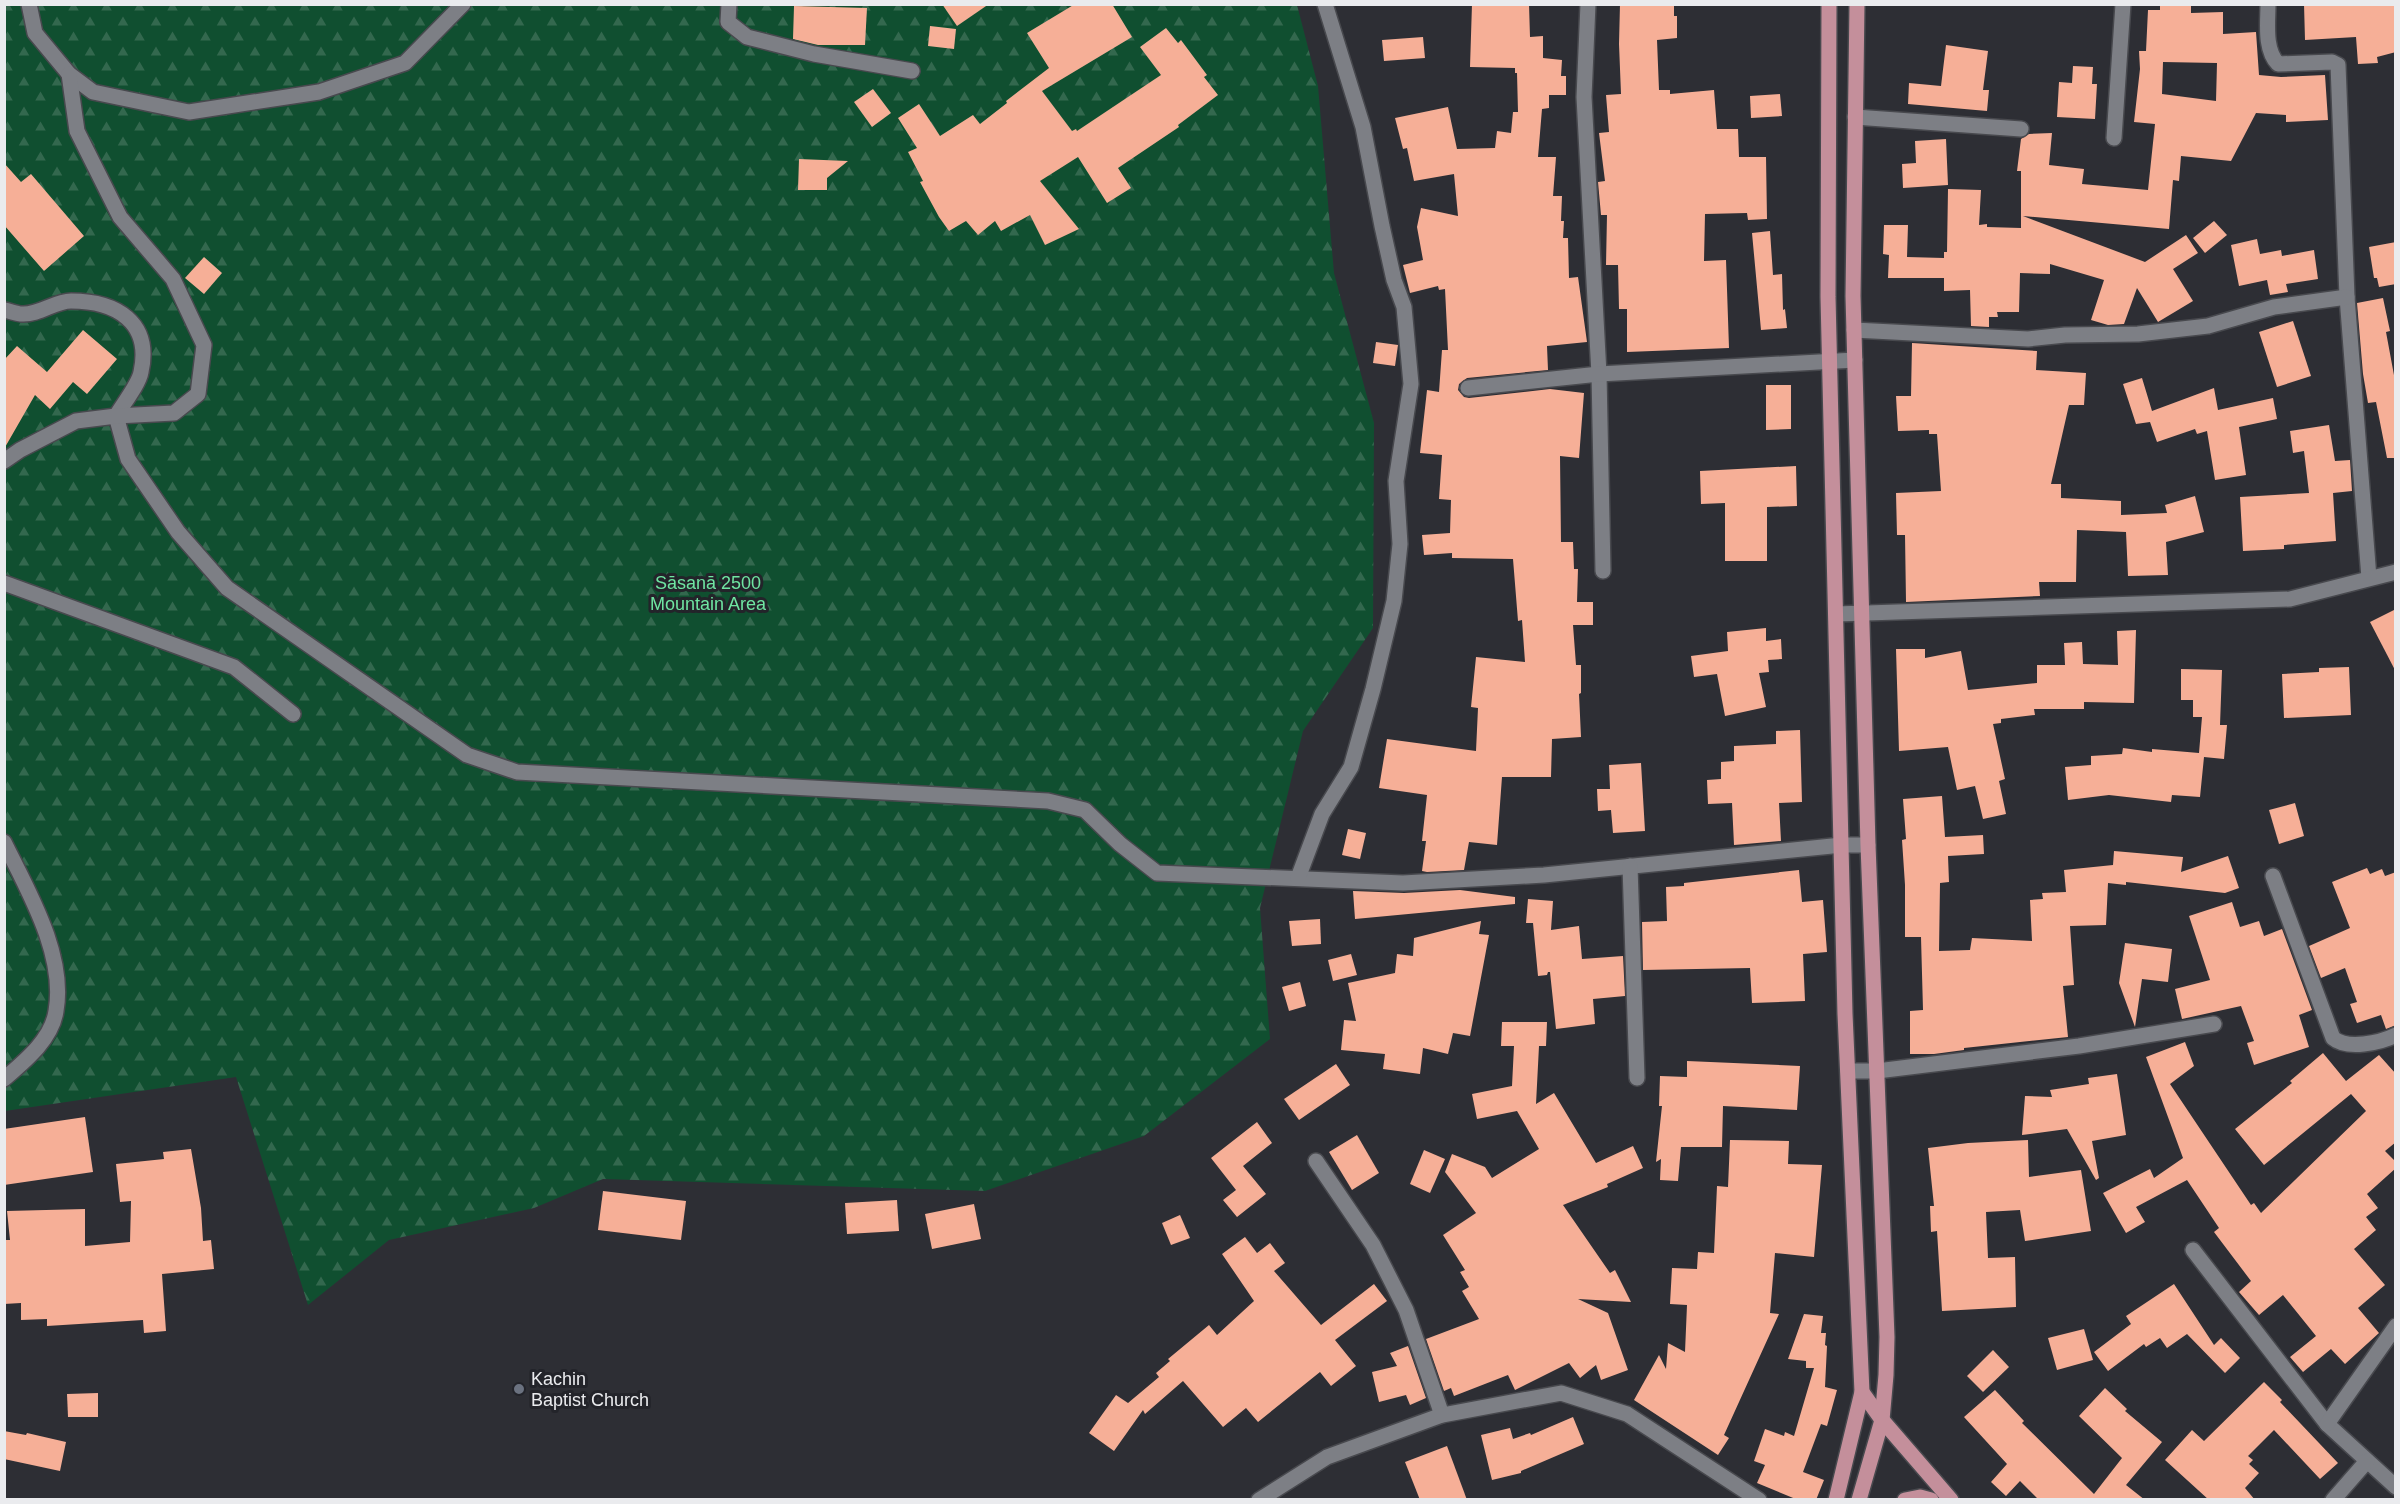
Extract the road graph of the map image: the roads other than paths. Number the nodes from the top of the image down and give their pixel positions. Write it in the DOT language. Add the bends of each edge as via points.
graph roads {
  1 [pos="29,4"];
  2 [pos="464,4"];
  3 [pos="729,4"];
  4 [pos="1325,4"];
  5 [pos="1588,4"];
  6 [pos="1829,4"];
  7 [pos="1857,4"];
  8 [pos="2124,4"];
  9 [pos="2268,4"];
  10 [pos="912,71"];
  11 [pos="69,74"];
  12 [pos="1855,117"];
  13 [pos="2022,129"];
  14 [pos="2114,138"];
  15 [pos="2348,297"];
  16 [pos="4,310"];
  17 [pos="1854,330"];
  18 [pos="1855,360"];
  19 [pos="1830,361"];
  20 [pos="1599,374"];
  21 [pos="1468,388"];
  22 [pos="116,416"];
  23 [pos="4,461"];
  24 [pos="1603,570"];
  25 [pos="2396,572"];
  26 [pos="2369,578"];
  27 [pos="4,583"];
  28 [pos="1836,614"];
  29 [pos="1861,614"];
  30 [pos="293,714"];
  31 [pos="4,842"];
  32 [pos="1842,845"];
  33 [pos="1868,845"];
  34 [pos="1630,866"];
  35 [pos="2273,876"];
  36 [pos="1298,878"];
  37 [pos="2214,1024"];
  38 [pos="2392,1042"];
  39 [pos="1848,1071"];
  40 [pos="1877,1071"];
  41 [pos="1637,1078"];
  42 [pos="4,1079"];
  43 [pos="1316,1161"];
  44 [pos="2193,1250"];
  45 [pos="2396,1326"];
  46 [pos="1862,1392"];
  47 [pos="1442,1415"];
  48 [pos="1882,1420"];
  49 [pos="2327,1424"];
  50 [pos="2367,1461"];
  51 [pos="2396,1487"];
  52 [pos="1259,1500"];
  53 [pos="1759,1500"];
  54 [pos="1836,1500"];
  55 [pos="1859,1500"];
  56 [pos="1905,1500"];
  57 [pos="1931,1500"];
  58 [pos="1951,1500"];
  59 [pos="2333,1500"];
  1 -- 11 [label="street" via="34,33"];
  2 -- 11 [label="street" via="405,63 319,92 189,112 93,92"];
  3 -- 10 [label="street" via="728,22 747,37 814,54"];
  4 -- 36 [label="street" via="1363,127 1384,237 1404,307 1411,384 1396,481 1400,544 1394,601 1351,767 1322,814"];
  5 -- 20 [label="street" via="1584,97"];
  6 -- 19 [label="main road"];
  7 -- 12 [label="main road"];
  8 -- 14 [label="street"];
  9 -- 15 [label="street" via="2269,47 2278,64 2338,65"];
  11 -- 22 [label="street" via="77,131 120,217 173,279 204,345 198,394 174,413"];
  12 -- 13 [label="street"];
  12 -- 17 [label="main road"];
  15 -- 17 [label="street" via="2274,308 2208,326 2138,334 2028,339"];
  15 -- 26 [label="street"];
  16 -- 22 [label="street" via="24,314 69,301 126,314 142,343 141,373"];
  17 -- 18 [label="main road"];
  18 -- 19 [label="street"];
  18 -- 29 [label="main road"];
  19 -- 20 [label="street"];
  19 -- 28 [label="main road"];
  20 -- 21 [label="street"];
  20 -- 24 [label="street"];
  22 -- 23 [label="street" via="76,421"];
  22 -- 36 [label="street" via="128,459 178,532 226,588 467,755 516,772 1048,801 1084,810 1157,873"];
  25 -- 26 [label="street"];
  26 -- 29 [label="street" via="2290,599"];
  27 -- 30 [label="street" via="234,667"];
  28 -- 29 [label="street"];
  28 -- 32 [label="main road"];
  29 -- 33 [label="main road"];
  31 -- 42 [label="street" via="50,945 57,988 56,1012 45,1038"];
  32 -- 33 [label="street"];
  32 -- 34 [label="street"];
  32 -- 39 [label="main road"];
  33 -- 40 [label="main road"];
  34 -- 36 [label="street" via="1403,883"];
  34 -- 41 [label="street"];
  35 -- 38 [label="street" via="2333,1038 2346,1044"];
  37 -- 40 [label="street" via="2079,1046"];
  39 -- 40 [label="street"];
  39 -- 46 [label="main road"];
  40 -- 48 [label="main road" via="1887,1337"];
  43 -- 47 [label="street" via="1374,1245 1406,1310"];
  44 -- 49 [label="street"];
  45 -- 49 [label="street"];
  46 -- 48 [label="main road"];
  46 -- 54 [label="main road"];
  47 -- 52 [label="street" via="1327,1457"];
  47 -- 53 [label="street" via="1561,1393 1627,1414"];
  48 -- 55 [label="main road"];
  48 -- 58 [label="main road"];
  49 -- 50 [label="street"];
  50 -- 51 [label="street"];
  50 -- 59 [label="street"];
  56 -- 57 [label="main road"];
}
